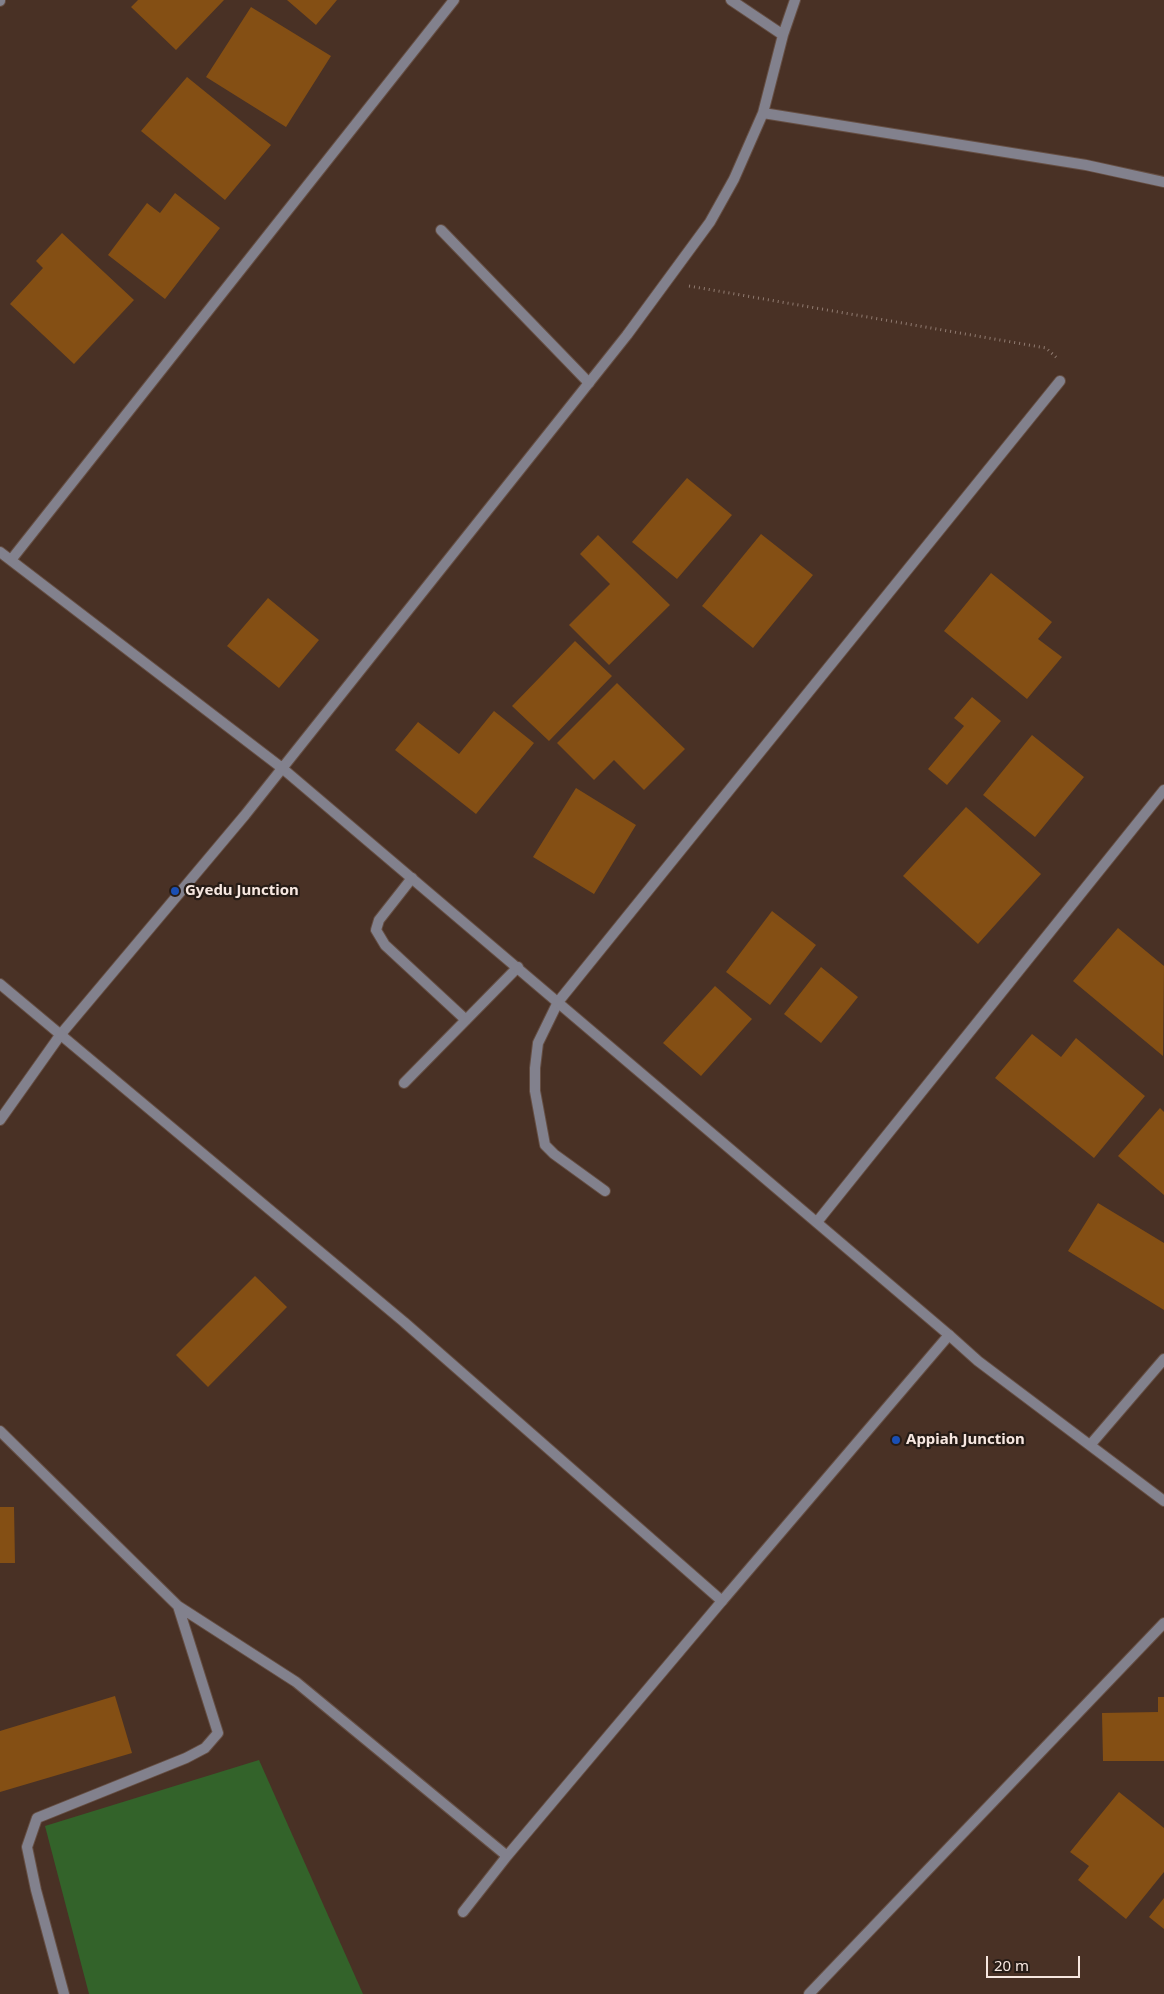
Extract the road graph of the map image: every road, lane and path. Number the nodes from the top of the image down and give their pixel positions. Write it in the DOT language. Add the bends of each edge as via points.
graph roads {
  1 [pos="454,0"];
  2 [pos="731,0"];
  3 [pos="795,0"];
  4 [pos="783,35"];
  5 [pos="764,114"];
  6 [pos="1164,182"];
  7 [pos="441,230"];
  8 [pos="664,282"];
  9 [pos="1060,381"];
  10 [pos="589,383"];
  11 [pos="0,552"];
  12 [pos="11,560"];
  13 [pos="282,768"];
  14 [pos="1164,790"];
  15 [pos="412,878"];
  16 [pos="518,968"];
  17 [pos="0,984"];
  18 [pos="558,1002"];
  19 [pos="466,1020"];
  20 [pos="61,1034"];
  21 [pos="404,1083"];
  22 [pos="0,1120"];
  23 [pos="605,1191"];
  24 [pos="817,1222"];
  25 [pos="949,1335"];
  26 [pos="1164,1359"];
  27 [pos="0,1430"];
  28 [pos="1091,1444"];
  29 [pos="1164,1501"];
  30 [pos="722,1601"];
  31 [pos="178,1606"];
  32 [pos="1164,1623"];
  33 [pos="507,1856"];
  34 [pos="462,1912"];
  35 [pos="64,1994"];
  36 [pos="809,1994"];
  1 -- 12 [label="street"];
  2 -- 4 [label="street"];
  3 -- 4 [label="street"];
  4 -- 5 [label="street"];
  5 -- 6 [label="street" via="1086,165"];
  5 -- 8 [label="street" via="710,222"];
  7 -- 10 [label="street"];
  8 -- 9 [label="path" via="1046,348 1058,358 1063,370"];
  8 -- 10 [label="street"];
  9 -- 18 [label="street"];
  10 -- 13 [label="street"];
  11 -- 12 [label="street"];
  12 -- 13 [label="street"];
  13 -- 15 [label="street"];
  13 -- 20 [label="street"];
  14 -- 24 [label="street"];
  15 -- 16 [label="street"];
  15 -- 19 [label="street" via="379,920 376,930 385,945"];
  16 -- 18 [label="street"];
  16 -- 19 [label="street"];
  17 -- 20 [label="street"];
  18 -- 23 [label="street" via="538,1043 535,1068 535,1098 545,1144"];
  18 -- 24 [label="street"];
  19 -- 21 [label="street"];
  20 -- 22 [label="street"];
  20 -- 30 [label="street" via="404,1322"];
  24 -- 25 [label="street"];
  25 -- 28 [label="street" via="978,1361"];
  25 -- 30 [label="street"];
  26 -- 28 [label="street"];
  27 -- 31 [label="street"];
  28 -- 29 [label="street"];
  30 -- 33 [label="street"];
  31 -- 33 [label="street" via="296,1682"];
  31 -- 35 [label="street" via="218,1733 205,1748 186,1758 37,1818 27,1847"];
  32 -- 36 [label="street"];
  33 -- 34 [label="street"];
}
